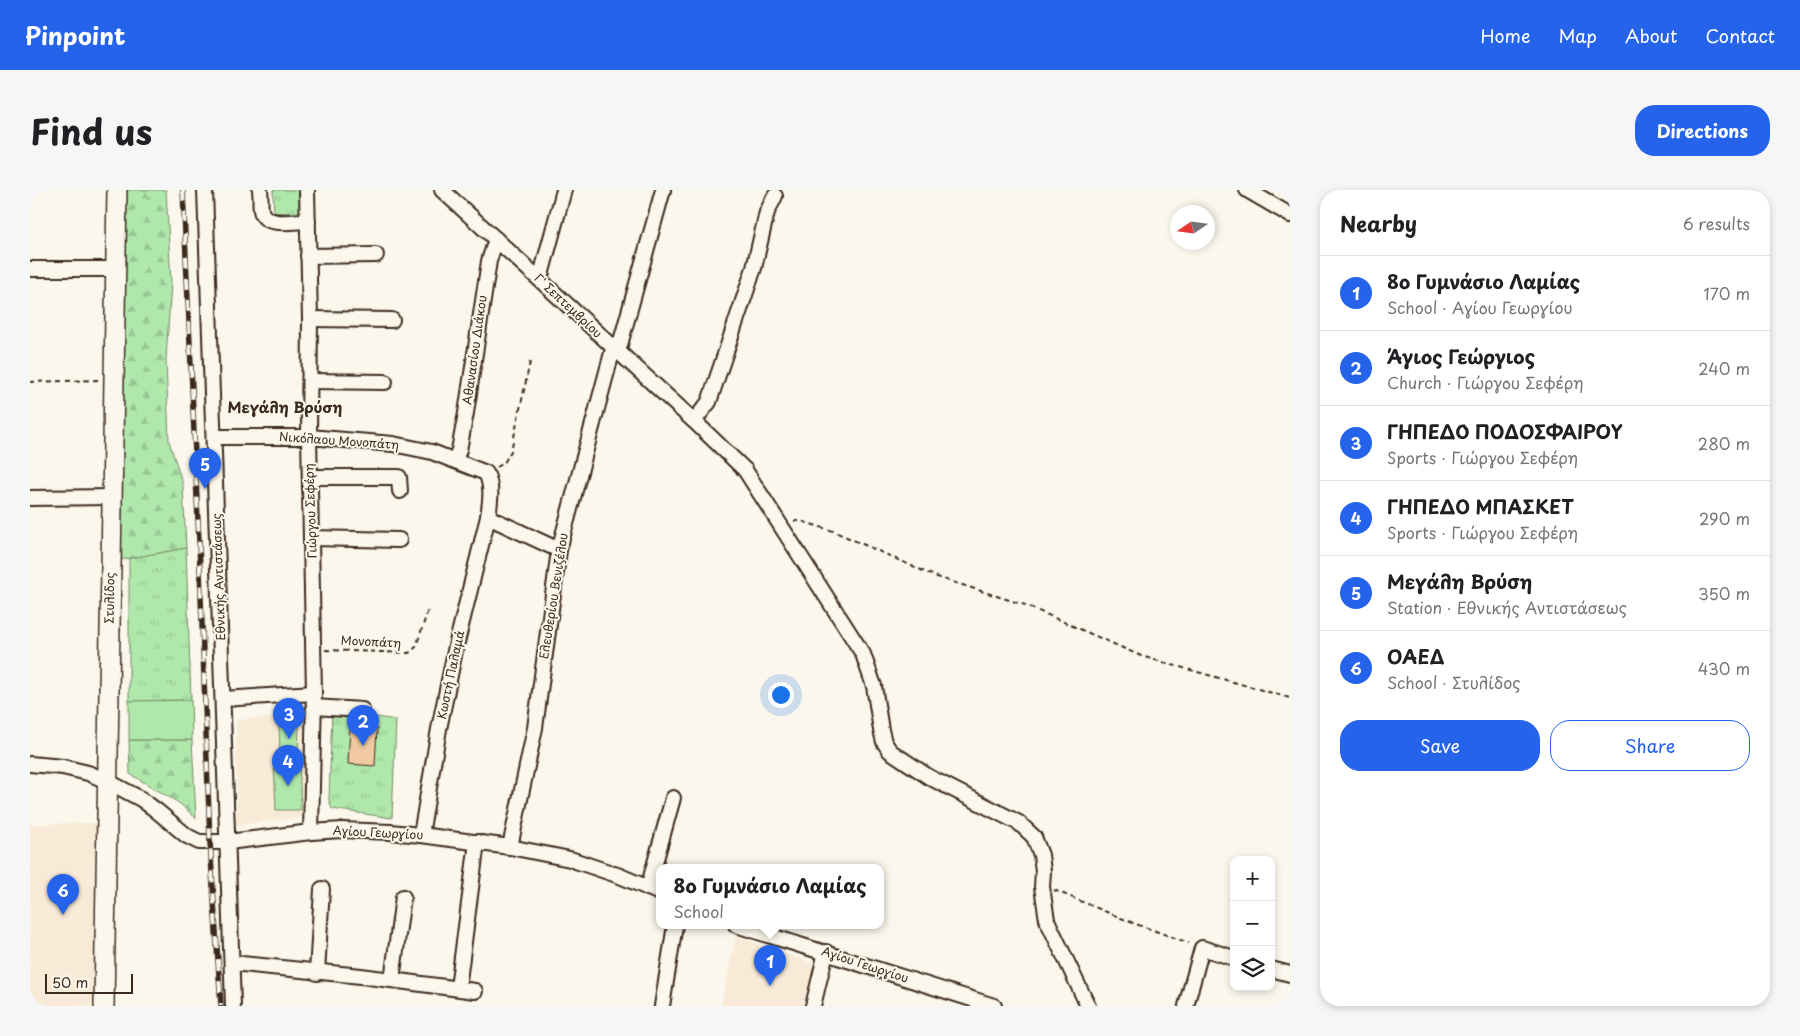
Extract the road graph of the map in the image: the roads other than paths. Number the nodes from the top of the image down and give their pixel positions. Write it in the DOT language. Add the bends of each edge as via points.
graph roads {
  1 [pos="117,190"];
  2 [pos="205,190"];
  3 [pos="260,190"];
  4 [pos="307,190"];
  5 [pos="442,190"];
  6 [pos="564,190"];
  7 [pos="663,190"];
  8 [pos="1247,190"];
  9 [pos="775,196"];
  10 [pos="1290,215"];
  11 [pos="308,221"];
  12 [pos="496,239"];
  13 [pos="376,255"];
  14 [pos="308,256"];
  15 [pos="30,269"];
  16 [pos="116,269"];
  17 [pos="540,279"];
  18 [pos="310,319"];
  19 [pos="392,320"];
  20 [pos="616,350"];
  21 [pos="310,381"];
  22 [pos="385,382"];
  23 [pos="694,421"];
  24 [pos="214,437"];
  25 [pos="309,437"];
  26 [pos="455,460"];
  27 [pos="310,477"];
  28 [pos="400,491"];
  29 [pos="112,497"];
  30 [pos="30,498"];
  31 [pos="488,517"];
  32 [pos="312,538"];
  33 [pos="399,540"];
  34 [pos="559,550"];
  35 [pos="223,699"];
  36 [pos="314,700"];
  37 [pos="362,710"];
  38 [pos="30,764"];
  39 [pos="107,781"];
  40 [pos="673,798"];
  41 [pos="311,832"];
  42 [pos="421,835"];
  43 [pos="228,842"];
  44 [pos="477,842"];
  45 [pos="510,848"];
  46 [pos="660,864"];
  47 [pos="322,889"];
  48 [pos="654,891"];
  49 [pos="404,897"];
  50 [pos="674,929"];
  51 [pos="747,929"];
  52 [pos="826,952"];
  53 [pos="1230,957"];
  54 [pos="232,963"];
  55 [pos="1275,970"];
  56 [pos="317,973"];
  57 [pos="1290,974"];
  58 [pos="392,980"];
  59 [pos="458,988"];
  60 [pos="475,990"];
  61 [pos="104,1006"];
  62 [pos="234,1006"];
  63 [pos="662,1006"];
  64 [pos="813,1006"];
  65 [pos="994,1006"];
  66 [pos="1088,1006"];
  67 [pos="1186,1006"];
  1 -- 16 [label="main road, Στυλίδος"];
  2 -- 24 [label="street, Εθνικής Αντιστάσεως"];
  3 -- 11 [label="street" via="264,218 272,222"];
  4 -- 11 [label="street, Γιώργου Σεφέρη"];
  5 -- 12 [label="street, Γ' Σεπτεμβρίου"];
  6 -- 17 [label="street"];
  7 -- 20 [label="street, Ελευθερίου Βενιζέλου"];
  8 -- 10 [label="street"];
  9 -- 23 [label="street" via="767,212 754,268 709,402"];
  11 -- 14 [label="street, Γιώργου Σεφέρη"];
  12 -- 17 [label="street, Γ' Σεπτεμβρίου"];
  12 -- 26 [label="street, Αθανασίου Διάκου" via="489,261 460,450"];
  13 -- 14 [label="street"];
  14 -- 18 [label="street, Γιώργου Σεφέρη"];
  15 -- 16 [label="street"];
  16 -- 29 [label="main road, Στυλίδος"];
  17 -- 20 [label="street, Γ' Σεπτεμβρίου"];
  18 -- 19 [label="street"];
  18 -- 21 [label="street, Γιώργου Σεφέρη"];
  20 -- 23 [label="street, Γ' Σεπτεμβρίου"];
  20 -- 34 [label="street, Ελευθερίου Βενιζέλου"];
  21 -- 22 [label="street"];
  21 -- 25 [label="street, Γιώργου Σεφέρη"];
  23 -- 66 [label="street, Γ' Σεπτεμβρίου" via="745,470 863,654 874,686 884,742 890,751 929,777 1019,822 1034,837 1041,855 1047,920"];
  24 -- 25 [label="street, Νικόλαου Μονοπάτη"];
  24 -- 35 [label="street, Εθνικής Αντιστάσεως"];
  25 -- 26 [label="street, Νικόλαου Μονοπάτη" via="410,447"];
  25 -- 27 [label="street, Γιώργου Σεφέρη"];
  26 -- 31 [label="street, Νικόλαου Μονοπάτη" via="486,473 490,480"];
  27 -- 28 [label="street" via="400,477"];
  27 -- 32 [label="street, Γιώργου Σεφέρη"];
  29 -- 30 [label="street"];
  29 -- 39 [label="main road, Στυλίδος"];
  31 -- 34 [label="street"];
  31 -- 42 [label="street, Κωστή Παλαμά" via="456,646"];
  32 -- 33 [label="street"];
  32 -- 36 [label="street, Γιώργου Σεφέρη"];
  34 -- 45 [label="street, Ελευθερίου Βενιζέλου" via="535,728"];
  35 -- 36 [label="street"];
  35 -- 43 [label="street, Εθνικής Αντιστάσεως"];
  36 -- 37 [label="street"];
  36 -- 41 [label="street, Γιώργου Σεφέρη"];
  38 -- 39 [label="street, Αγίου Γεωργίου" via="63,767"];
  39 -- 43 [label="street, Αγίου Γεωργίου" via="149,805 193,840"];
  39 -- 61 [label="main road, Στυλίδος"];
  40 -- 46 [label="street"];
  41 -- 42 [label="street, Αγίου Γεωργίου" via="363,830"];
  41 -- 43 [label="street, Αγίου Γεωργίου"];
  42 -- 44 [label="street, Αγίου Γεωργίου"];
  43 -- 54 [label="street, Εθνικής Αντιστάσεως"];
  44 -- 45 [label="street, Αγίου Γεωργίου"];
  44 -- 59 [label="street"];
  45 -- 48 [label="street, Αγίου Γεωργίου" via="570,859"];
  47 -- 56 [label="street"];
  49 -- 58 [label="street"];
  50 -- 63 [label="street"];
  51 -- 52 [label="street, Αγίου Γεωργίου"];
  52 -- 64 [label="street"];
  52 -- 65 [label="street, Αγίου Γεωργίου"];
  53 -- 67 [label="street" via="1202,948"];
  54 -- 56 [label="street"];
  54 -- 62 [label="street, Εθνικής Αντιστάσεως"];
  55 -- 57 [label="street"];
  56 -- 58 [label="street"];
  58 -- 59 [label="street"];
  59 -- 60 [label="street"];
}
